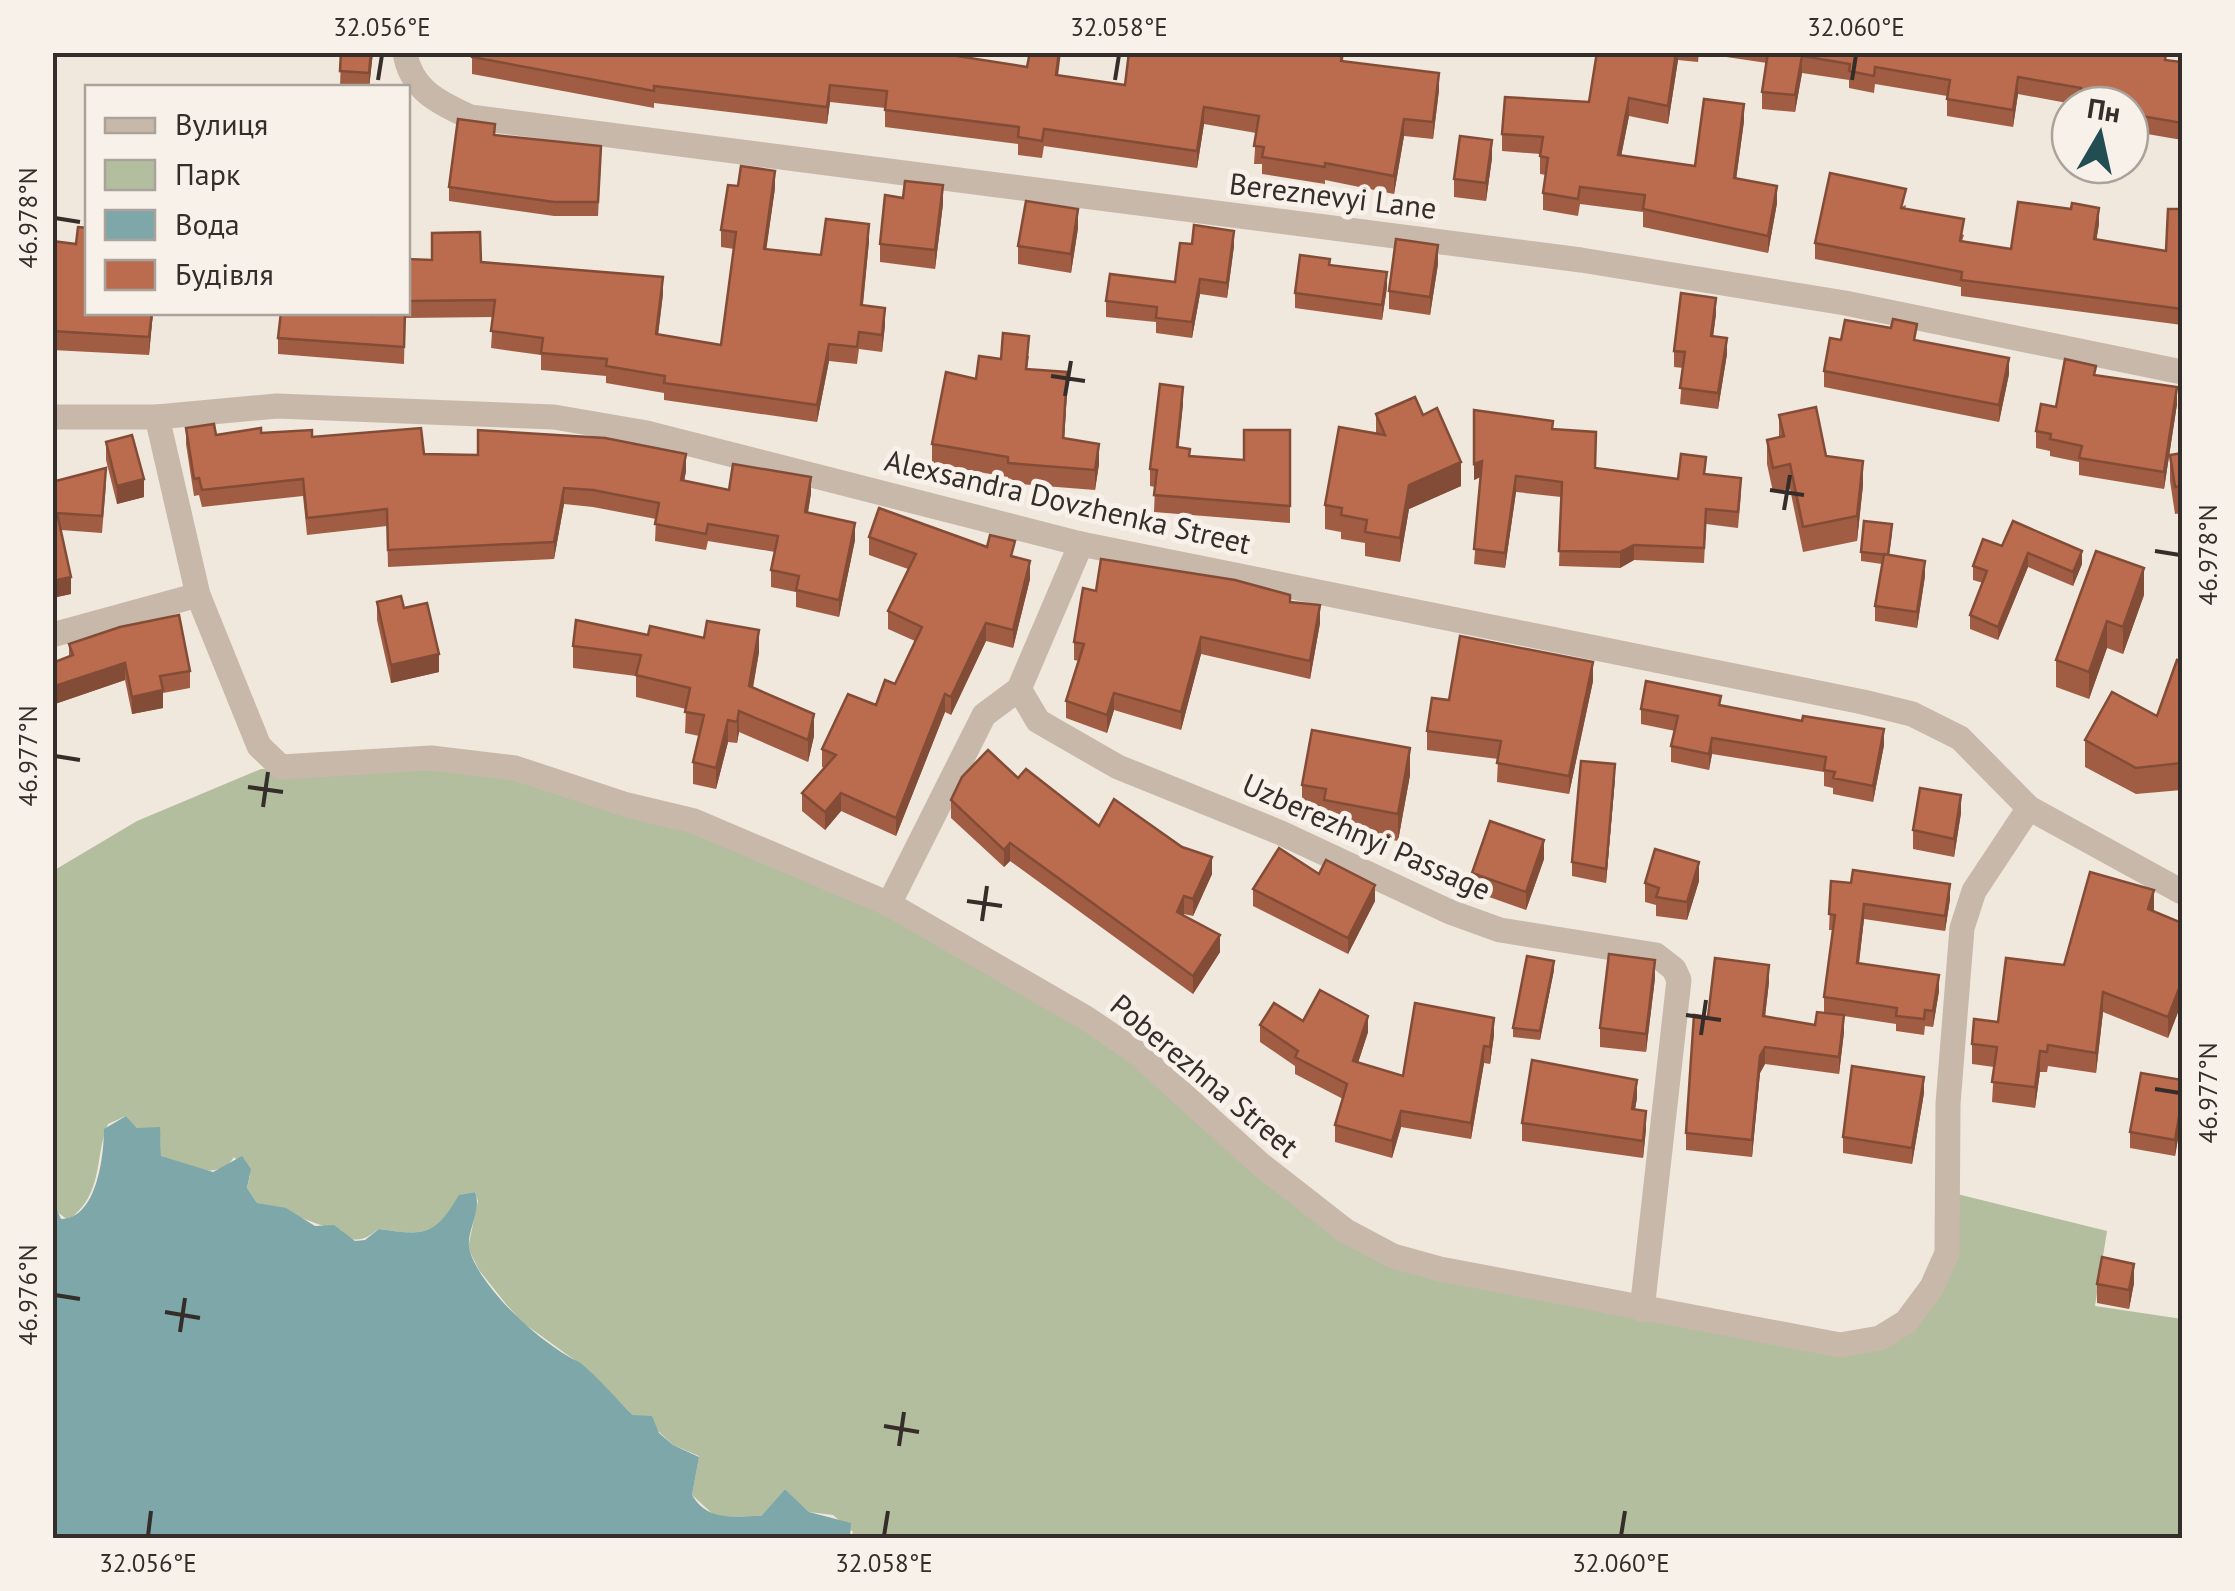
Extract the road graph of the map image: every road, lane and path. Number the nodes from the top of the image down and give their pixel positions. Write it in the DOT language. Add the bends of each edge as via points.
graph roads {
  1 [pos="405,52"];
  2 [pos="2182,372"];
  3 [pos="52,417"];
  4 [pos="158,417"];
  5 [pos="1081,544"];
  6 [pos="198,595"];
  7 [pos="52,635"];
  8 [pos="1018,689"];
  9 [pos="2029,808"];
  10 [pos="2182,892"];
  11 [pos="889,904"];
  12 [pos="1642,1310"];
  1 -- 2 [label="street, Bereznevyi Lane" via="414,82 470,117 1581,260 1846,304"];
  3 -- 4 [label="street, Alexsandra Dovzhenka Street"];
  4 -- 5 [label="street, Alexsandra Dovzhenka Street" via="277,406 554,417 647,434"];
  4 -- 6 [label="street"];
  5 -- 8 [label="street"];
  5 -- 9 [label="street, Alexsandra Dovzhenka Street" via="1912,714 1960,738"];
  6 -- 7 [label="street"];
  6 -- 11 [label="street, Poberezhna Street" via="259,746 282,768 430,758 515,768 694,821"];
  8 -- 11 [label="street" via="984,714"];
  8 -- 12 [label="street, Uzberezhnyi Passage" via="1038,721 1118,768 1281,832 1450,912 1500,930 1656,955 1674,969 1679,980"];
  9 -- 10 [label="street, Alexsandra Dovzhenka Street"];
  9 -- 12 [label="street, Poberezhna Street" via="1974,891 1962,928 1948,1104 1947,1253 1906,1322 1840,1345"];
  11 -- 12 [label="street, Poberezhna Street" via="1136,1052 1346,1231 1393,1256 1440,1269"];
}
